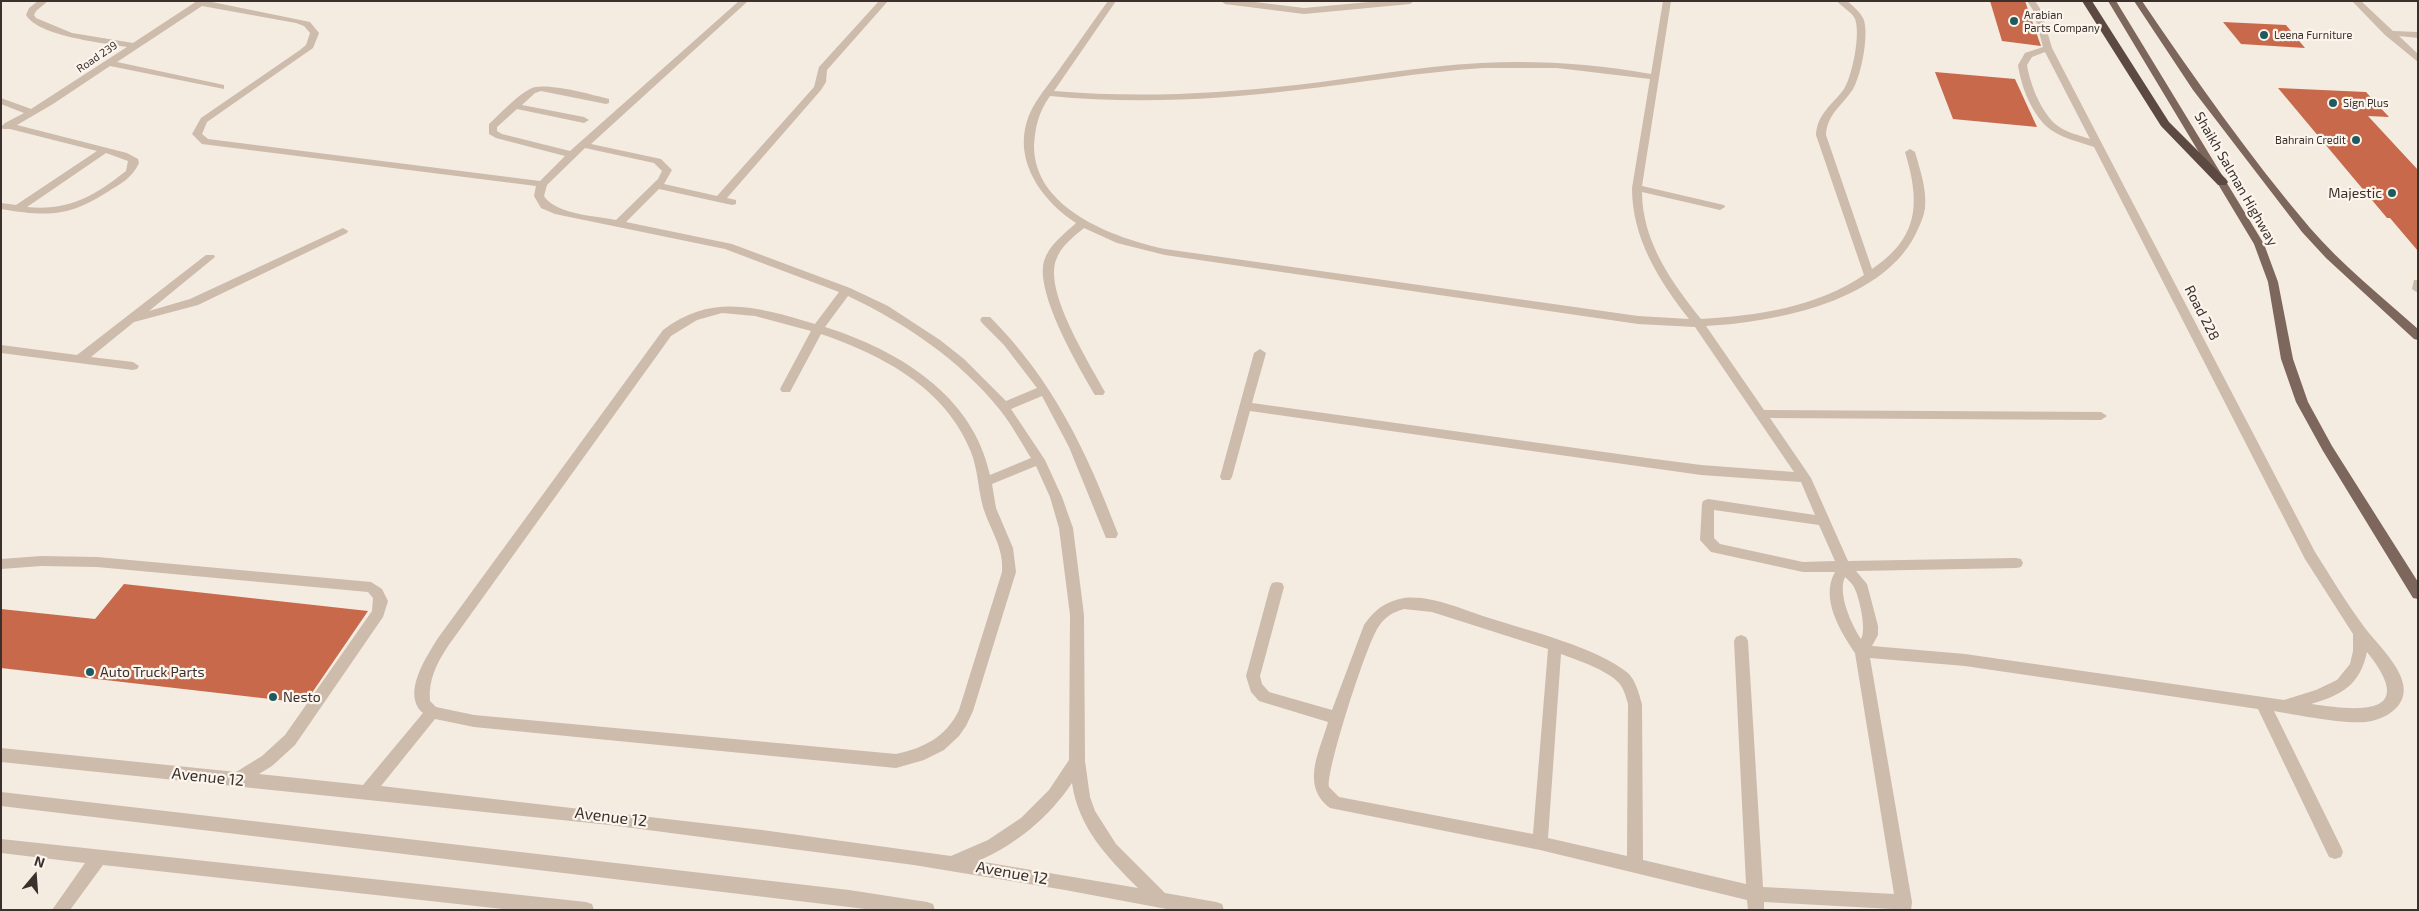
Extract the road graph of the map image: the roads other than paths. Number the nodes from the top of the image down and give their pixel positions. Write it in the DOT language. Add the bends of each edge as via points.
graph roads {
  1 [pos="44,1"];
  2 [pos="728,1"];
  3 [pos="884,1"];
  4 [pos="1112,1"];
  5 [pos="1225,1"];
  6 [pos="1410,1"];
  7 [pos="1667,1"];
  8 [pos="1841,1"];
  9 [pos="2032,1"];
  10 [pos="2087,1"];
  11 [pos="2112,1"];
  12 [pos="2138,1"];
  13 [pos="2355,1"];
  14 [pos="202,2"];
  15 [pos="743,3"];
  16 [pos="2388,33"];
  17 [pos="2418,34"];
  18 [pos="134,46"];
  19 [pos="2048,48"];
  20 [pos="2418,59"];
  21 [pos="108,63"];
  22 [pos="1655,77"];
  23 [pos="221,87"];
  24 [pos="1047,93"];
  25 [pos="606,100"];
  26 [pos="1,101"];
  27 [pos="514,106"];
  28 [pos="32,113"];
  29 [pos="584,120"];
  30 [pos="5,128"];
  31 [pos="2097,144"];
  32 [pos="584,145"];
  33 [pos="105,150"];
  34 [pos="1910,152"];
  35 [pos="573,155"];
  36 [pos="2222,182"];
  37 [pos="542,184"];
  38 [pos="657,186"];
  39 [pos="1637,188"];
  40 [pos="720,199"];
  41 [pos="732,202"];
  42 [pos="1,206"];
  43 [pos="1720,207"];
  44 [pos="17,209"];
  45 [pos="619,223"];
  46 [pos="1083,224"];
  47 [pos="343,231"];
  48 [pos="210,257"];
  49 [pos="1870,278"];
  50 [pos="2418,283"];
  51 [pos="2418,289"];
  52 [pos="846,291"];
  53 [pos="132,319"];
  54 [pos="986,320"];
  55 [pos="1698,323"];
  56 [pos="817,328"];
  57 [pos="2418,336"];
  58 [pos="1,349"];
  59 [pos="1260,352"];
  60 [pos="81,358"];
  61 [pos="133,366"];
  62 [pos="786,389"];
  63 [pos="1044,390"];
  64 [pos="1099,392"];
  65 [pos="1246,406"];
  66 [pos="1004,407"];
  67 [pos="1760,414"];
  68 [pos="2101,416"];
  69 [pos="1038,460"];
  70 [pos="1226,478"];
  71 [pos="1805,478"];
  72 [pos="985,482"];
  73 [pos="1824,521"];
  74 [pos="1111,534"];
  75 [pos="2016,563"];
  76 [pos="1,564"];
  77 [pos="1844,567"];
  78 [pos="1277,587"];
  79 [pos="2418,594"];
  80 [pos="2360,633"];
  81 [pos="1742,640"];
  82 [pos="1555,645"];
  83 [pos="1862,651"];
  84 [pos="2262,702"];
  85 [pos="2284,705"];
  86 [pos="432,712"];
  87 [pos="1337,718"];
  88 [pos="1,755"];
  89 [pos="1077,760"];
  90 [pos="236,780"];
  91 [pos="366,792"];
  92 [pos="1,799"];
  93 [pos="1540,843"];
  94 [pos="1,846"];
  95 [pos="2335,852"];
  96 [pos="98,858"];
  97 [pos="955,863"];
  98 [pos="1634,864"];
  99 [pos="1160,899"];
  100 [pos="1756,902"];
  101 [pos="1906,907"];
  102 [pos="60,910"];
  103 [pos="586,910"];
  104 [pos="927,910"];
  105 [pos="1216,910"];
  1 -- 18 [label="street" via="30,15 44,25 90,39"];
  2 -- 15 [label="street"];
  3 -- 40 [label="street" via="822,69 818,88"];
  4 -- 24 [label="street"];
  5 -- 6 [label="street" via="1304,11"];
  7 -- 22 [label="street"];
  8 -- 49 [label="street" via="1858,16 1860,22 1857,59 1852,82 1823,120 1821,135"];
  9 -- 19 [label="street, Road 228"];
  10 -- 36 [label="highway" via="2165,124"];
  11 -- 36 [label="main road, Shaikh Salman Highway"];
  12 -- 57 [label="main road, Shaikh Salman Highway" via="2213,112 2306,230"];
  13 -- 16 [label="street"];
  14 -- 18 [label="street, Road 239"];
  14 -- 37 [label="street" via="298,21 307,24 315,33 310,46 303,52 204,120 197,134 205,142"];
  15 -- 32 [label="street"];
  16 -- 17 [label="street"];
  16 -- 20 [label="street"];
  18 -- 21 [label="street, Road 239"];
  19 -- 31 [label="street, Road 228"];
  19 -- 31 [label="street" via="2027,55 2022,64 2023,74 2043,116 2063,133"];
  21 -- 23 [label="street"];
  21 -- 28 [label="street, Road 239"];
  22 -- 24 [label="street" via="1579,67 1489,65 1178,99 1125,100"];
  22 -- 39 [label="street"];
  24 -- 46 [label="street" via="1029,126 1027,152 1035,177 1054,202"];
  25 -- 27 [label="street" via="540,88"];
  26 -- 28 [label="street"];
  27 -- 29 [label="street"];
  27 -- 35 [label="street" via="492,126 495,134"];
  28 -- 30 [label="street, Road 239"];
  30 -- 33 [label="street"];
  31 -- 80 [label="street, Road 228" via="2310,555"];
  32 -- 35 [label="street"];
  32 -- 38 [label="street" via="662,163 667,173"];
  33 -- 44 [label="street"];
  33 -- 44 [label="street" via="133,159 130,172 68,210 46,213"];
  34 -- 49 [label="street" via="1920,189 1920,214 1912,237 1895,259"];
  35 -- 37 [label="street"];
  36 -- 79 [label="main road, Shaikh Salman Highway" via="2267,263 2278,302 2286,359 2302,402"];
  37 -- 45 [label="street" via="540,196 545,206 559,212"];
  38 -- 40 [label="street"];
  38 -- 45 [label="street"];
  39 -- 43 [label="street"];
  39 -- 55 [label="street" via="1643,231 1656,262"];
  40 -- 41 [label="street"];
  42 -- 44 [label="street"];
  45 -- 52 [label="street" via="728,246"];
  46 -- 55 [label="street" via="1120,241 1165,252 1638,320"];
  46 -- 64 [label="street" via="1061,243 1048,266 1046,278 1052,302"];
  47 -- 53 [label="street" via="194,302"];
  48 -- 53 [label="street"];
  49 -- 55 [label="street" via="1801,306 1754,318"];
  50 -- 51 [label="street"];
  52 -- 56 [label="street"];
  52 -- 66 [label="street" via="884,309 936,343 960,362"];
  53 -- 60 [label="street"];
  54 -- 63 [label="street" via="1022,356"];
  55 -- 67 [label="street"];
  56 -- 62 [label="street"];
  56 -- 72 [label="street" via="898,364 938,393 969,433 979,453"];
  56 -- 86 [label="street" via="729,309 687,319 667,333 432,660 424,678 422,697 423,704"];
  58 -- 60 [label="street"];
  59 -- 65 [label="street"];
  60 -- 61 [label="street"];
  63 -- 66 [label="street"];
  63 -- 74 [label="street" via="1078,451"];
  65 -- 70 [label="street"];
  65 -- 71 [label="street" via="1647,463"];
  66 -- 69 [label="street"];
  67 -- 68 [label="street"];
  67 -- 71 [label="street"];
  69 -- 72 [label="street"];
  69 -- 89 [label="street" via="1056,497 1066,528 1073,570 1078,673"];
  71 -- 73 [label="street"];
  72 -- 86 [label="street" via="990,510 1008,548 1009,572 960,726 933,751 896,761 474,722"];
  73 -- 77 [label="street"];
  73 -- 77 [label="street" via="1708,504 1707,540 1716,548 1803,567"];
  75 -- 77 [label="street"];
  76 -- 90 [label="street" via="97,562 371,587 379,593 382,602 378,612 298,728 279,751"];
  77 -- 83 [label="street" via="1836,582 1840,612 1847,630"];
  77 -- 83 [label="street" via="1860,584 1869,615 1871,635"];
  78 -- 87 [label="street" via="1253,676 1257,691 1264,697"];
  80 -- 85 [label="street" via="2362,649 2354,675 2327,692"];
  80 -- 85 [label="street, Road 228" via="2388,666 2396,683 2395,699 2386,709 2371,715 2343,714"];
  81 -- 100 [label="street"];
  82 -- 87 [label="street" via="1432,606 1416,603 1386,608 1375,617 1369,629"];
  82 -- 93 [label="street"];
  82 -- 98 [label="street" via="1610,668 1631,690 1635,704"];
  83 -- 84 [label="street, Road 228" via="1956,659"];
  83 -- 101 [label="street"];
  84 -- 85 [label="street, Road 228"];
  84 -- 95 [label="street"];
  86 -- 91 [label="street"];
  87 -- 93 [label="street" via="1320,782 1327,798 1335,803"];
  88 -- 90 [label="street, Avenue 12"];
  89 -- 97 [label="street" via="1054,797 1026,824 1000,843"];
  89 -- 99 [label="street" via="1082,798 1099,833 1119,859"];
  90 -- 91 [label="street, Avenue 12"];
  91 -- 97 [label="street, Avenue 12" via="802,840"];
  92 -- 104 [label="street" via="840,897"];
  93 -- 98 [label="street"];
  94 -- 96 [label="street"];
  96 -- 102 [label="street"];
  96 -- 103 [label="street"];
  97 -- 99 [label="street, Avenue 12"];
  98 -- 100 [label="street"];
  99 -- 105 [label="street, Avenue 12"];
  100 -- 101 [label="street"];
}
